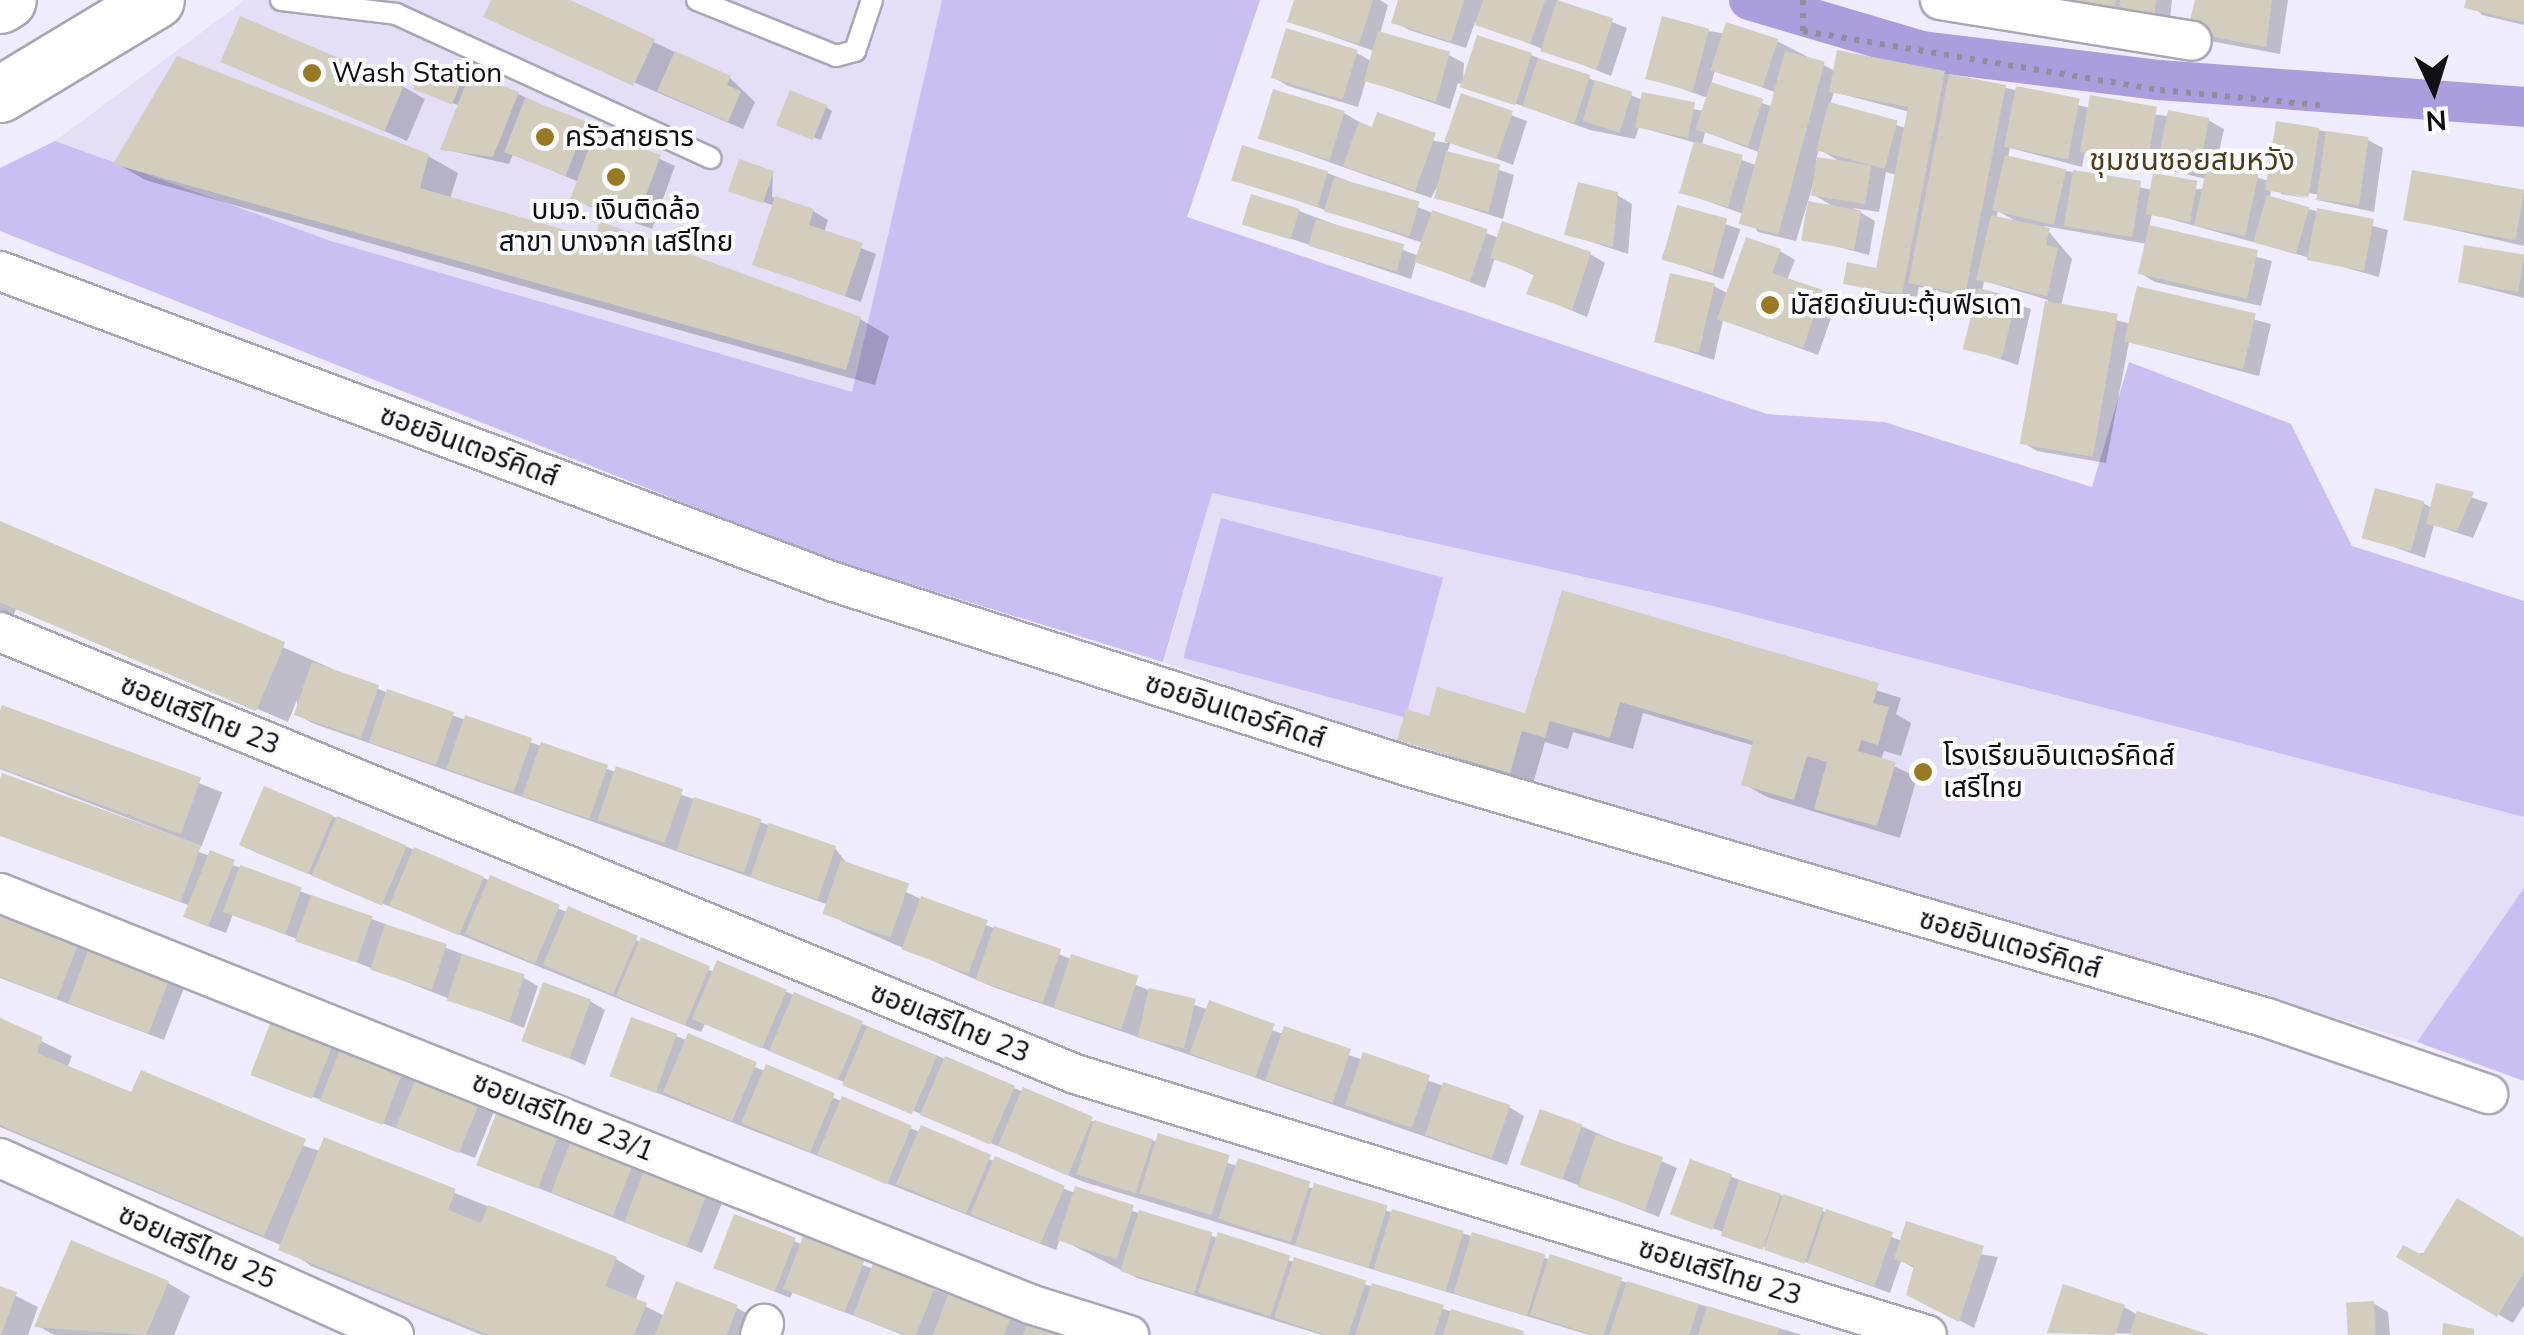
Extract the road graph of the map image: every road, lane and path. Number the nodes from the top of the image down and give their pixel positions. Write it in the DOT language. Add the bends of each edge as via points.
graph roads {
  1 [pos="8,0"];
  2 [pos="156,0"];
  3 [pos="280,0"];
  4 [pos="697,0"];
  5 [pos="872,0"];
  6 [pos="1803,0"];
  7 [pos="1940,0"];
  8 [pos="0,5"];
  9 [pos="2192,41"];
  10 [pos="0,94"];
  11 [pos="2320,104"];
  12 [pos="711,158"];
  13 [pos="0,270"];
  14 [pos="0,632"];
  15 [pos="0,892"];
  16 [pos="2488,1094"];
  17 [pos="0,1158"];
  18 [pos="394,1335"];
  19 [pos="1128,1335"];
  20 [pos="1927,1335"];
  1 -- 8 [label="main road"];
  2 -- 10 [label="main road"];
  3 -- 12 [label="lane" via="396,14"];
  4 -- 5 [label="lane" via="836,56 856,51"];
  6 -- 11 [label="path" via="1803,32 1998,66"];
  7 -- 9 [label="street"];
  13 -- 16 [label="street, ซอยอินเตอร์คิดส์" via="834,582 1410,767 2266,1018"];
  14 -- 20 [label="street, ซอยเสรีไทย 23" via="1076,1074"];
  15 -- 19 [label="street, ซอยเสรีไทย 23/1" via="1030,1304"];
  17 -- 18 [label="street, ซอยเสรีไทย 25"];
}
